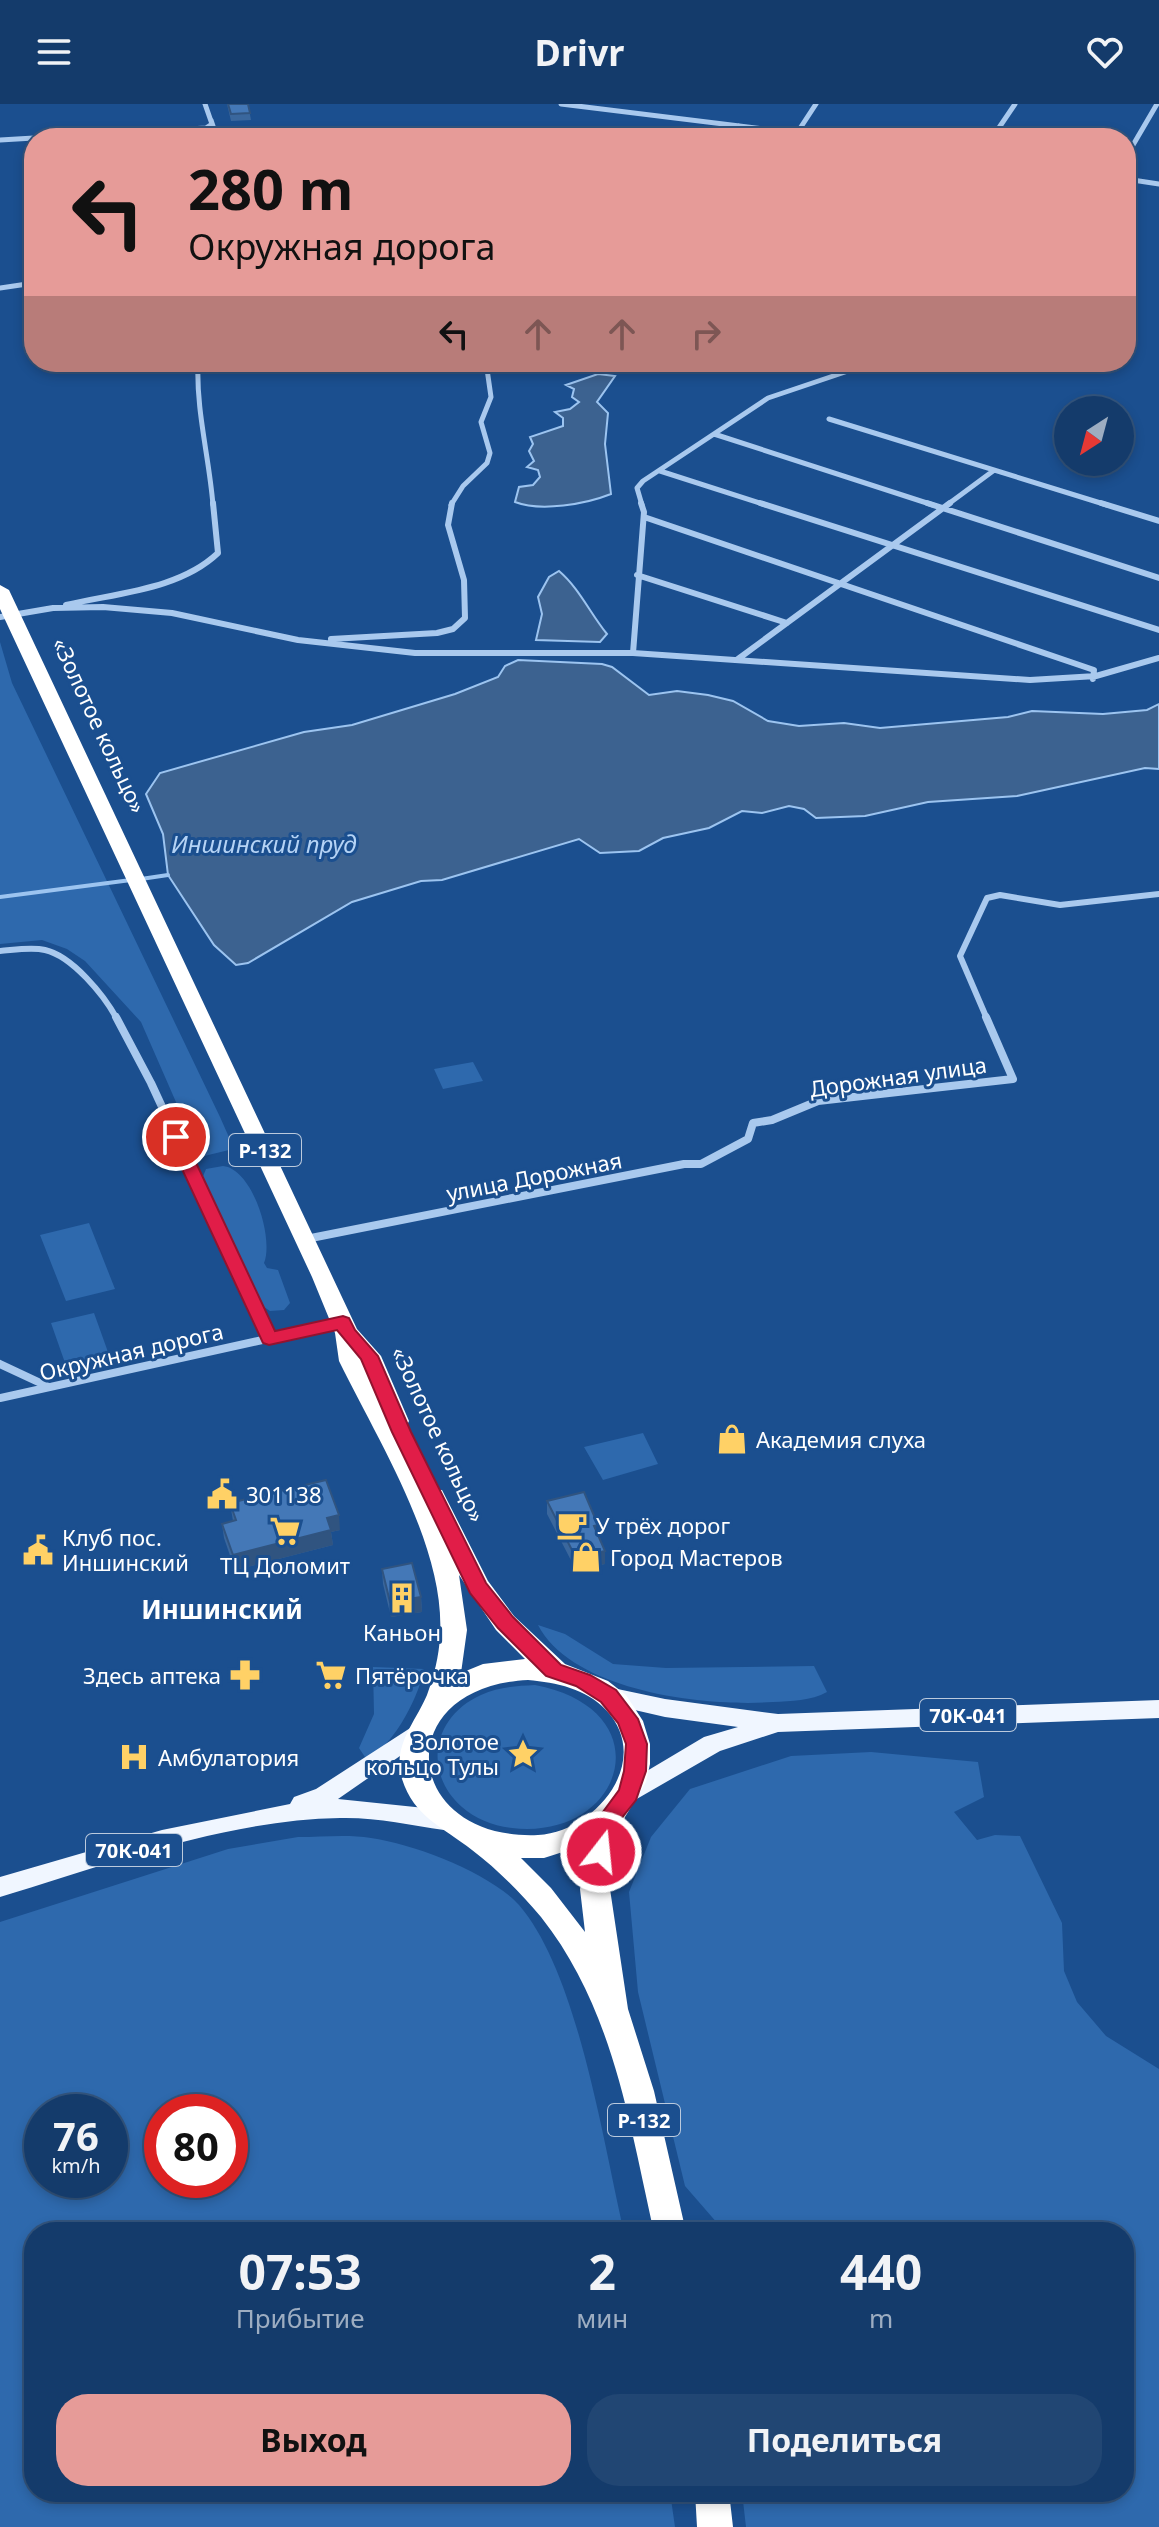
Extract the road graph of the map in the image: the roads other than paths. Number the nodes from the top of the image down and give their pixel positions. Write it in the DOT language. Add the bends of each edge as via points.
graph roads {
  1 [pos="205,104"];
  2 [pos="561,104"];
  3 [pos="816,104"];
  4 [pos="1015,104"];
  5 [pos="1157,104"];
  6 [pos="212,124"];
  7 [pos="739,126"];
  8 [pos="206,128"];
  9 [pos="214,128"];
  10 [pos="756,128"];
  11 [pos="800,128"];
  12 [pos="999,128"];
  13 [pos="24,139"];
  14 [pos="0,140"];
  15 [pos="1136,140"];
  16 [pos="1136,181"];
  17 [pos="1159,184"];
  18 [pos="24,284"];
  19 [pos="0,288"];
  20 [pos="198,372"];
  21 [pos="487,372"];
  22 [pos="845,372"];
  23 [pos="829,419"];
  24 [pos="714,434"];
  25 [pos="660,471"];
  26 [pos="993,471"];
  27 [pos="945,507"];
  28 [pos="644,517"];
  29 [pos="1159,521"];
  30 [pos="895,544"];
  31 [pos="637,575"];
  32 [pos="1159,578"];
  33 [pos="841,583"];
  34 [pos="0,590"];
  35 [pos="53,608"];
  36 [pos="6,616"];
  37 [pos="787,623"];
  38 [pos="1159,630"];
  39 [pos="298,640"];
  40 [pos="633,653"];
  41 [pos="1159,658"];
  42 [pos="738,660"];
  43 [pos="1093,679"];
  44 [pos="1159,894"];
  45 [pos="0,951"];
  46 [pos="753,1123"];
  47 [pos="306,1239"];
  48 [pos="345,1328"];
  49 [pos="269,1338"];
  50 [pos="0,1364"];
  51 [pos="50,1387"];
  52 [pos="0,1398"];
  53 [pos="554,1670"];
  54 [pos="608,1696"];
  55 [pos="436,1704"];
  56 [pos="1159,1709"];
  57 [pos="778,1723"];
  58 [pos="418,1732"];
  59 [pos="619,1805"];
  60 [pos="269,1817"];
  61 [pos="444,1820"];
  62 [pos="481,1841"];
  63 [pos="0,1887"];
  64 [pos="613,2009"];
  65 [pos="668,2222"];
  66 [pos="713,2502"];
  67 [pos="715,2527"];
  1 -- 6 [label="street"];
  2 -- 7 [label="street"];
  3 -- 11 [label="street"];
  4 -- 12 [label="street"];
  5 -- 15 [label="street"];
  6 -- 8 [label="street"];
  6 -- 9 [label="street"];
  7 -- 10 [label="street"];
  13 -- 14 [label="street"];
  16 -- 17 [label="street"];
  18 -- 19 [label="street"];
  20 -- 35 [label="street" via="196,402 209,457 218,553 186,575"];
  21 -- 39 [label="street" via="491,397 481,422 492,442 490,457 449,509 465,618 453,629 429,634"];
  22 -- 24 [label="street" via="757,404"];
  23 -- 26 [label="street"];
  24 -- 25 [label="street"];
  24 -- 27 [label="street"];
  25 -- 28 [label="street" via="637,488"];
  25 -- 30 [label="street"];
  26 -- 27 [label="street"];
  26 -- 29 [label="street"];
  27 -- 30 [label="street"];
  27 -- 32 [label="street"];
  28 -- 31 [label="street"];
  28 -- 33 [label="street"];
  30 -- 33 [label="street"];
  30 -- 38 [label="street"];
  31 -- 37 [label="street"];
  31 -- 40 [label="street"];
  33 -- 37 [label="street"];
  33 -- 43 [label="street" via="1094,670"];
  34 -- 36 [label="highway, «Золотое кольцо» / Р-132"];
  35 -- 36 [label="street"];
  35 -- 39 [label="street" via="172,613"];
  36 -- 47 [label="highway, «Золотое кольцо» / Р-132" via="138,878"];
  37 -- 42 [label="street"];
  39 -- 40 [label="street" via="415,653"];
  40 -- 42 [label="street"];
  41 -- 43 [label="street" via="1119,675"];
  42 -- 43 [label="street" via="959,677"];
  44 -- 46 [label="street, Дорожная улица" via="1060,905 1000,895 987,898 960,956 1013,1079 818,1101"];
  45 -- 49 [label="street" via="42,949 61,955 110,1006"];
  46 -- 47 [label="street, улица Дорожная" via="748,1139 701,1164"];
  47 -- 48 [label="highway, «Золотое кольцо» / Р-132"];
  48 -- 49 [label="street, Окружная дорога"];
  48 -- 53 [label="highway, «Золотое кольцо» / Р-132" via="369,1356 478,1587 505,1623"];
  48 -- 55 [label="highway, «Золотое кольцо» / Р-132" via="351,1361 432,1531 451,1587 454,1633"];
  49 -- 51 [label="street, Окружная дорога"];
  50 -- 51 [label="street"];
  51 -- 52 [label="street, Окружная дорога"];
  53 -- 54 [label="highway, «Золотое кольцо» / Р-132"];
  53 -- 55 [label="highway, «Золотое кольцо» / Р-132" via="504,1670 461,1685"];
  54 -- 57 [label="main road, 70К-041"];
  54 -- 59 [label="highway, «Золотое кольцо» / Р-132" via="627,1719 636,1744 635,1771"];
  55 -- 58 [label="highway, «Золотое кольцо» / Р-132"];
  56 -- 57 [label="main road, 70К-041"];
  57 -- 59 [label="main road, 70К-041" via="712,1744"];
  58 -- 60 [label="main road, 70К-041" via="324,1796"];
  58 -- 61 [label="highway, «Золотое кольцо» / Р-132" via="415,1778"];
  59 -- 62 [label="highway, «Золотое кольцо» / Р-132" via="574,1838 516,1847"];
  59 -- 64 [label="highway, «Золотое кольцо» / Р-132" via="595,1889"];
  60 -- 61 [label="main road, 70К-041" via="331,1809"];
  60 -- 63 [label="main road, 70К-041"];
  61 -- 62 [label="highway, «Золотое кольцо» / Р-132"];
  62 -- 64 [label="highway, «Золотое кольцо» / Р-132" via="544,1900 590,1965"];
  64 -- 65 [label="highway, «Золотое кольцо» / Р-132"];
  66 -- 67 [label="highway"];
}
